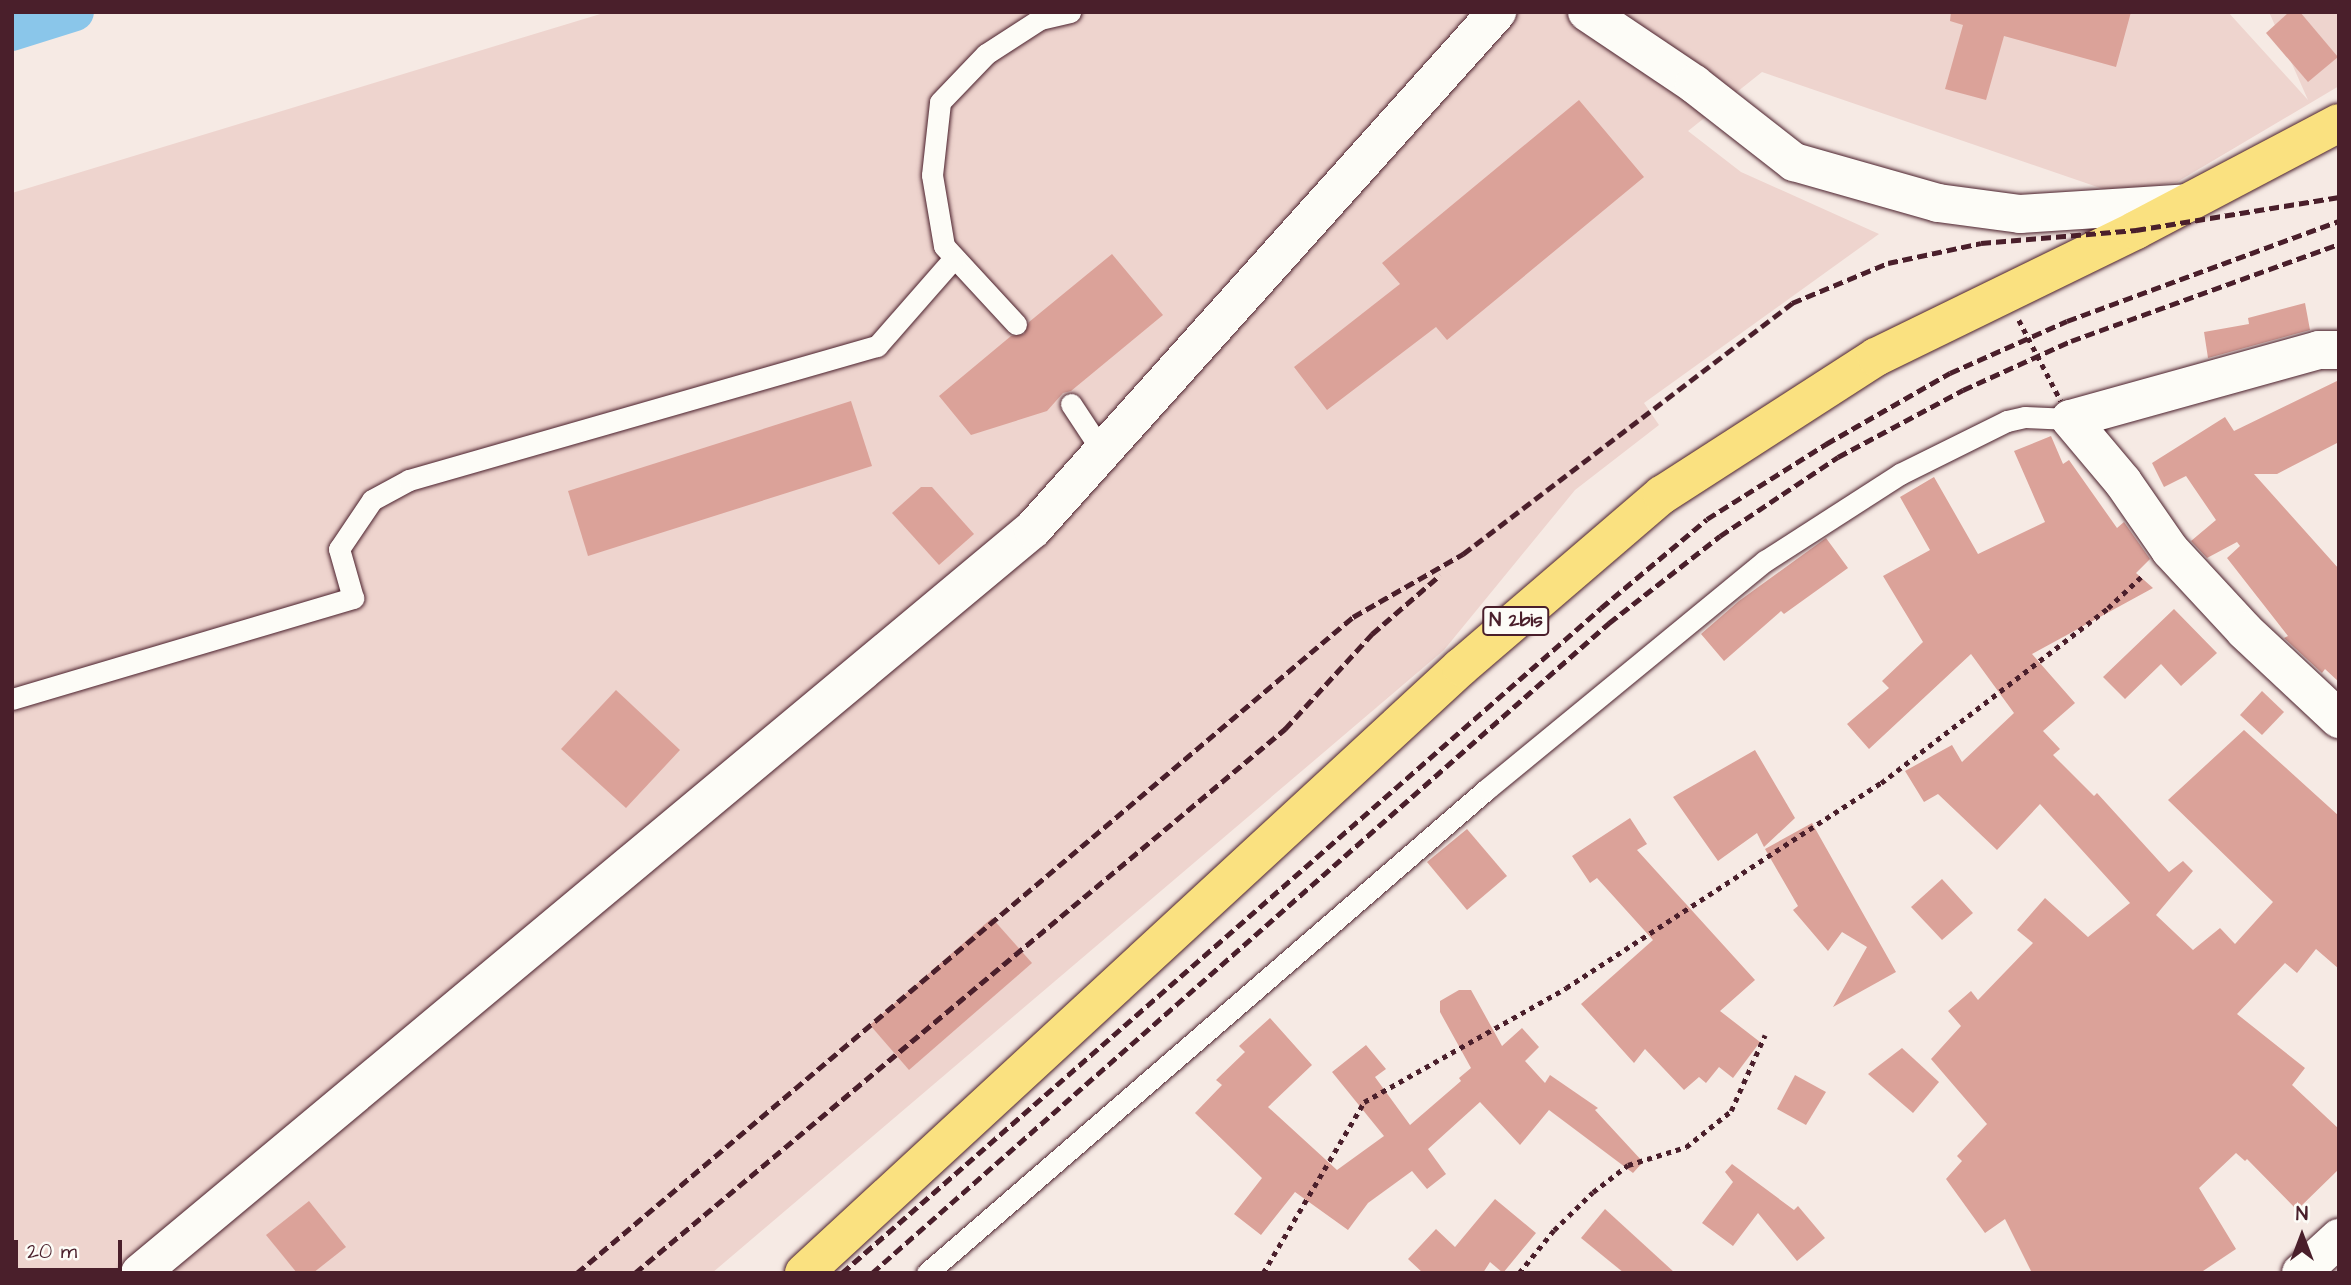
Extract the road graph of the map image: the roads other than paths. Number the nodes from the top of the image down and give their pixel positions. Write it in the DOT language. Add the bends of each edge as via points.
graph roads {
  1 [pos="1070,12"];
  2 [pos="1497,12"];
  3 [pos="1587,12"];
  4 [pos="2339,123"];
  5 [pos="2188,203"];
  6 [pos="954,258"];
  7 [pos="1016,324"];
  8 [pos="2339,350"];
  9 [pos="1071,404"];
  10 [pos="2066,410"];
  11 [pos="1102,452"];
  12 [pos="12,699"];
  13 [pos="2339,719"];
  14 [pos="2339,1238"];
  15 [pos="140,1273"];
  16 [pos="804,1273"];
  17 [pos="927,1273"];
  18 [pos="2301,1273"];
  1 -- 6 [label="lane" via="1040,19 986,54 940,102 932,175 944,246"];
  2 -- 11 [label="street"];
  3 -- 5 [label="street" via="1694,84 1794,162 1938,203 2021,214"];
  4 -- 5 [label="main road, N 2bis"];
  5 -- 16 [label="main road, N 2bis" via="1876,357 1662,495 1461,667"];
  6 -- 7 [label="lane"];
  6 -- 12 [label="lane" via="877,345 409,480 372,500 339,549 353,598"];
  8 -- 10 [label="street" via="2319,350"];
  9 -- 11 [label="lane"];
  10 -- 13 [label="street" via="2170,550 2245,631"];
  10 -- 17 [label="lane" via="2007,421 1900,474 1765,561 1487,789"];
  11 -- 15 [label="street" via="1033,529"];
  14 -- 18 [label="street"];
}
